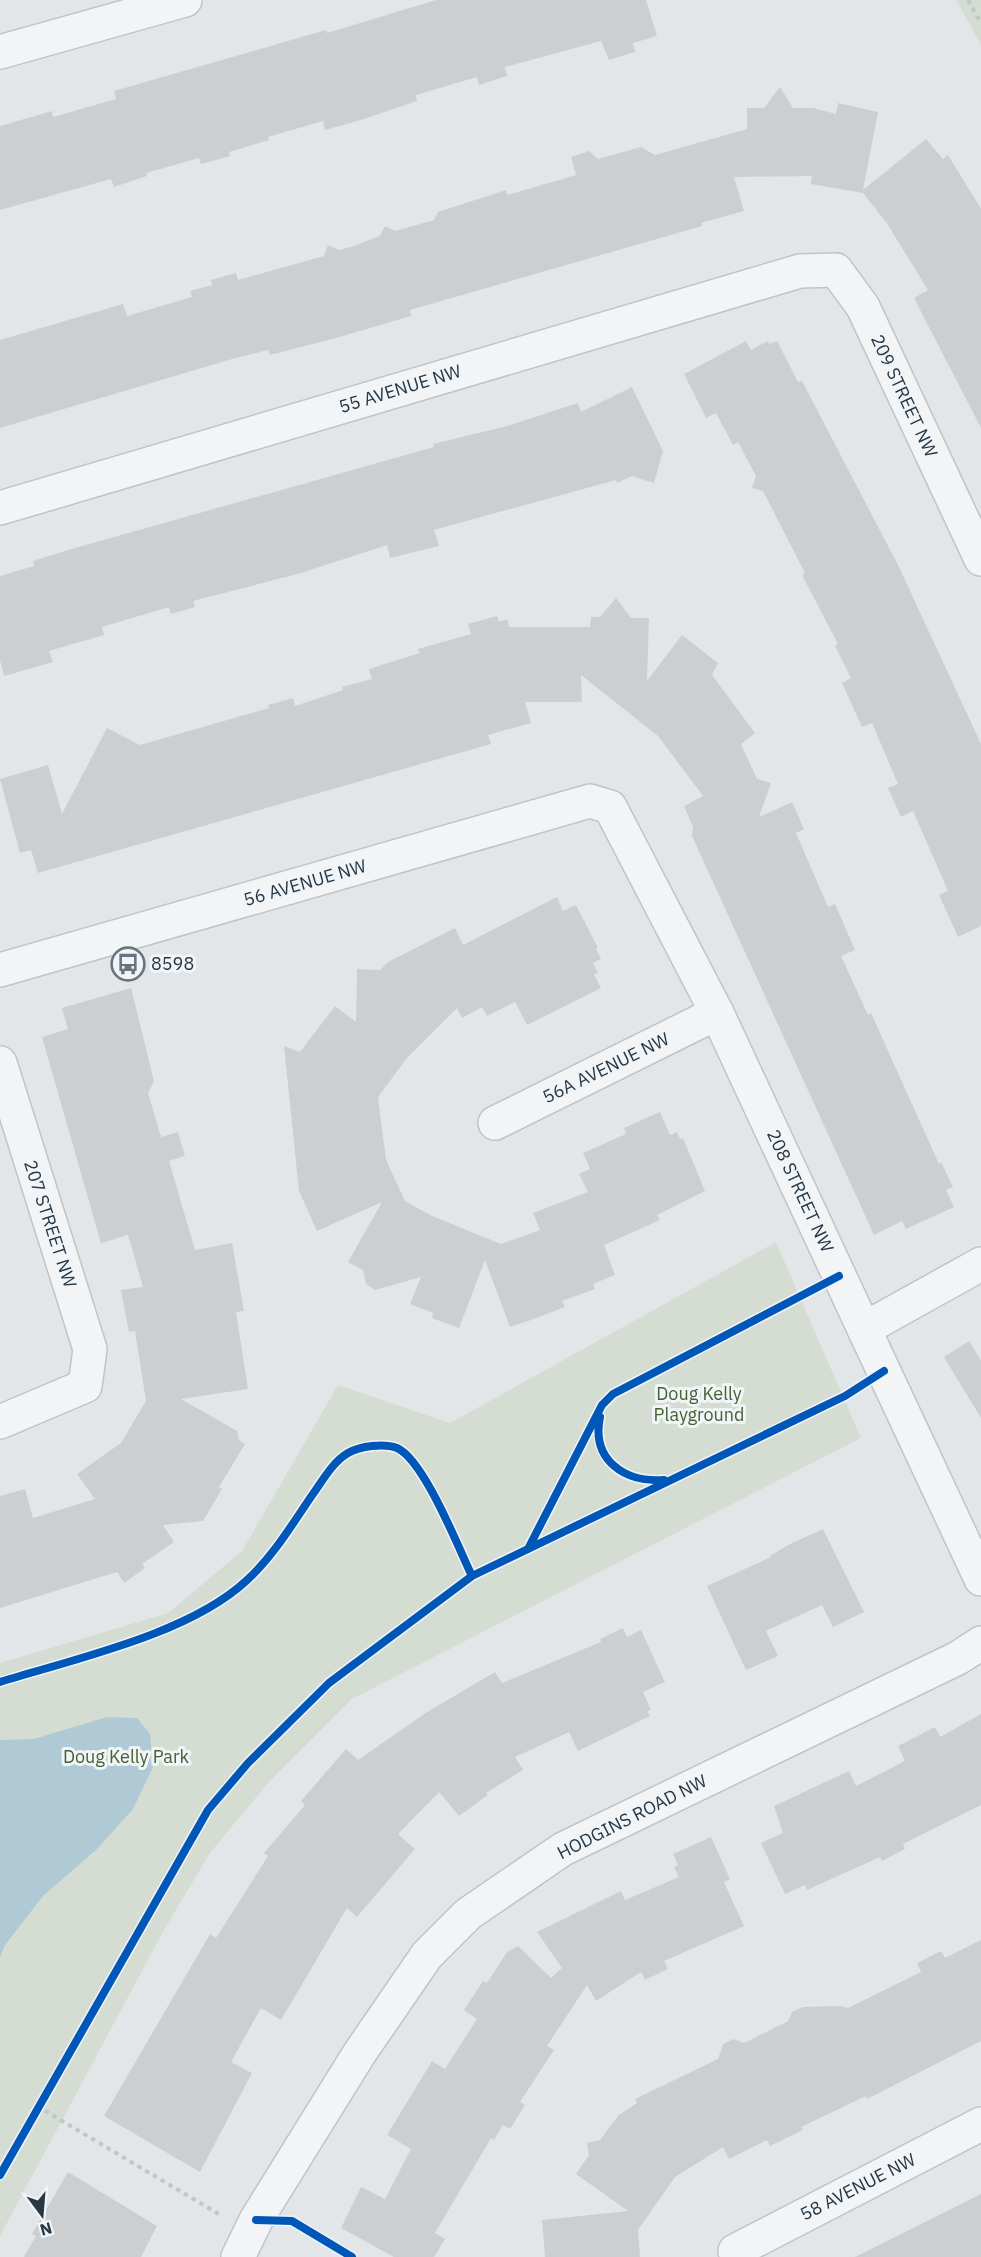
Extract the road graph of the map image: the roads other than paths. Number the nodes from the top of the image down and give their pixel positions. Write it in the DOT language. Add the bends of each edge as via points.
graph roads {
  1 [pos="185,0"];
  2 [pos="0,52"];
  3 [pos="800,270"];
  4 [pos="0,508"];
  5 [pos="981,559"];
  6 [pos="610,807"];
  7 [pos="0,970"];
  8 [pos="717,1013"];
  9 [pos="0,1063"];
  10 [pos="495,1123"];
  11 [pos="981,1264"];
  12 [pos="864,1329"];
  13 [pos="0,1422"];
  14 [pos="981,1579"];
  15 [pos="981,1643"];
  16 [pos="981,2124"];
  17 [pos="735,2251"];
  18 [pos="238,2257"];
  1 -- 2 [label="street"];
  3 -- 4 [label="street, 55 AVENUE NW"];
  3 -- 5 [label="street, 209 STREET NW" via="836,270 863,307"];
  6 -- 7 [label="street, 56 AVENUE NW" via="590,801"];
  6 -- 8 [label="street, 208 STREET NW"];
  8 -- 10 [label="street, 56A AVENUE NW"];
  8 -- 12 [label="street, 208 STREET NW"];
  9 -- 13 [label="street, 207 STREET NW" via="90,1349 85,1386"];
  11 -- 12 [label="street"];
  12 -- 14 [label="street, 208 STREET NW"];
  15 -- 18 [label="street, HODGINS ROAD NW" via="958,1658 563,1849 468,1914 427,1954 359,2054 256,2220"];
  16 -- 17 [label="street, 58 AVENUE NW"];
}
